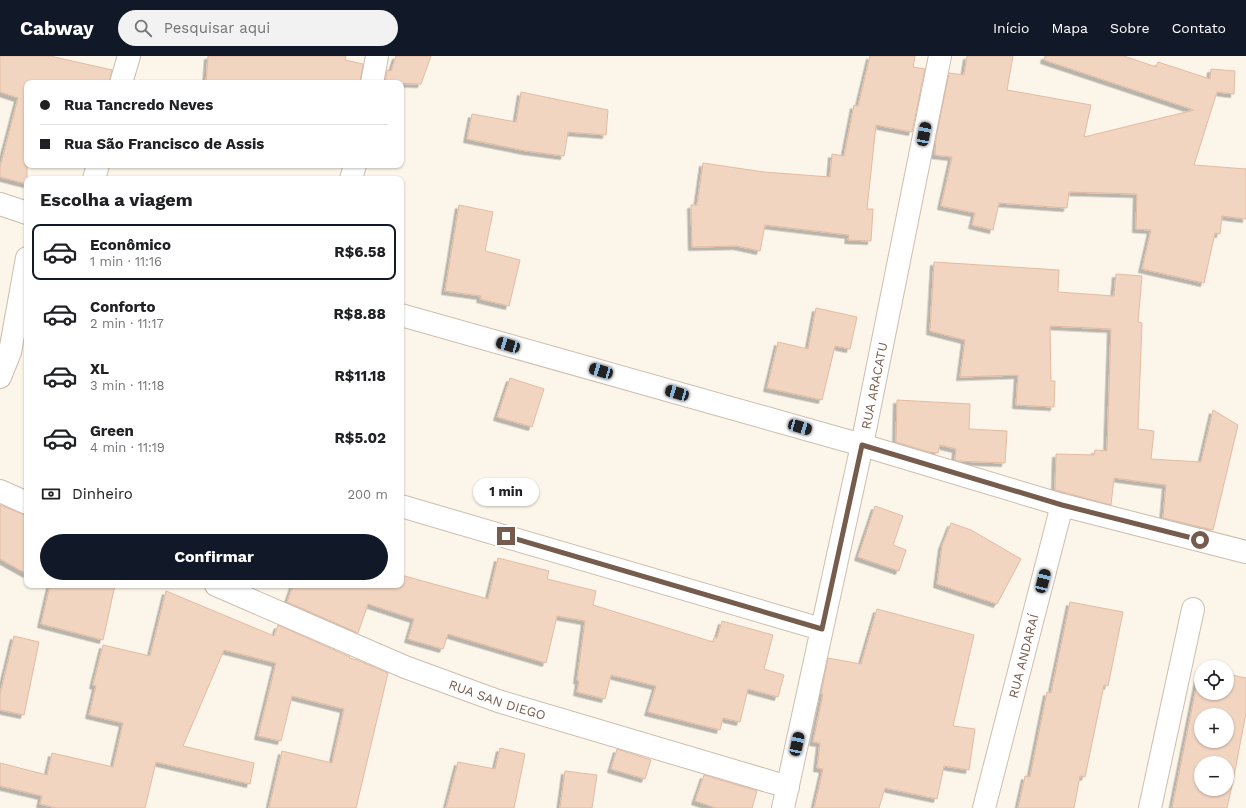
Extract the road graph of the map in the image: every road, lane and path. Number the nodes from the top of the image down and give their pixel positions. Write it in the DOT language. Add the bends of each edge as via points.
graph roads {
  1 [pos="129,56"];
  2 [pos="377,56"];
  3 [pos="940,56"];
  4 [pos="122,80"];
  5 [pos="373,80"];
  6 [pos="0,204"];
  7 [pos="24,212"];
  8 [pos="24,275"];
  9 [pos="404,316"];
  10 [pos="0,377"];
  11 [pos="862,445"];
  12 [pos="0,491"];
  13 [pos="24,502"];
  14 [pos="1062,505"];
  15 [pos="404,507"];
  16 [pos="1246,552"];
  17 [pos="223,588"];
  18 [pos="1193,609"];
  19 [pos="822,629"];
  20 [pos="788,787"];
  21 [pos="783,808"];
  22 [pos="984,808"];
  23 [pos="1150,808"];
  1 -- 4 [label="street"];
  2 -- 5 [label="street"];
  3 -- 11 [label="street, RUA ARACATU"];
  6 -- 7 [label="street"];
  8 -- 10 [label="street" via="10,352"];
  9 -- 11 [label="street"];
  11 -- 14 [label="street"];
  11 -- 19 [label="street, RUA ARACATU"];
  12 -- 13 [label="street"];
  14 -- 16 [label="street"];
  14 -- 22 [label="street, RUA ANDARAÍ"];
  15 -- 19 [label="street"];
  17 -- 20 [label="street, RUA SAN DIEGO" via="405,667 498,702"];
  18 -- 23 [label="street"];
  19 -- 20 [label="street, RUA ARACATU"];
  20 -- 21 [label="street, RUA ARACATU"];
}
